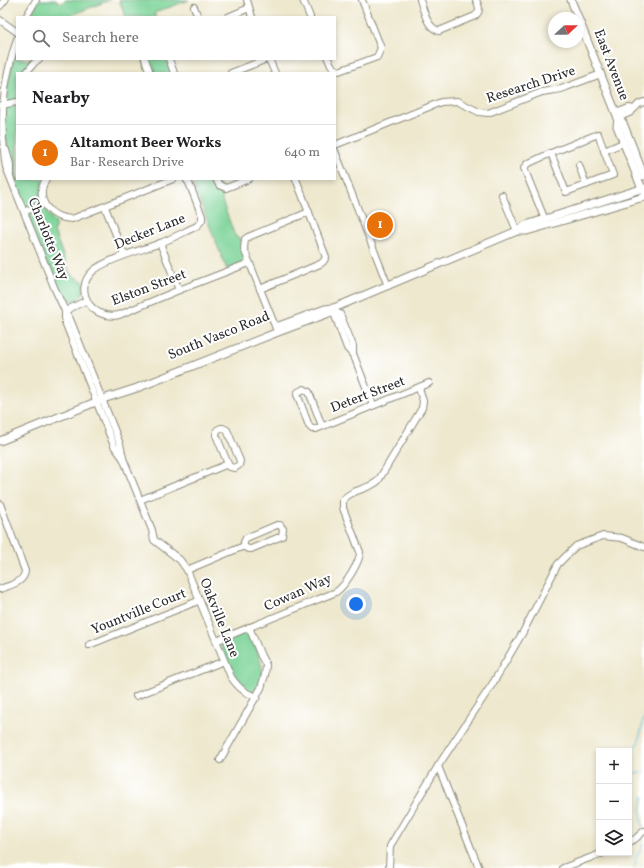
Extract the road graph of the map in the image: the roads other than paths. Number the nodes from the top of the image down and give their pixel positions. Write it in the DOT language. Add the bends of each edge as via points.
graph roads {
  1 [pos="5,0"];
  2 [pos="36,0"];
  3 [pos="247,0"];
  4 [pos="303,0"];
  5 [pos="362,0"];
  6 [pos="420,0"];
  7 [pos="476,0"];
  8 [pos="571,0"];
  9 [pos="0,6"];
  10 [pos="194,7"];
  11 [pos="249,8"];
  12 [pos="27,16"];
  13 [pos="198,16"];
  14 [pos="230,16"];
  15 [pos="252,16"];
  16 [pos="310,16"];
  17 [pos="0,20"];
  18 [pos="16,31"];
  19 [pos="16,42"];
  20 [pos="37,60"];
  21 [pos="145,60"];
  22 [pos="169,60"];
  23 [pos="265,60"];
  24 [pos="268,60"];
  25 [pos="329,60"];
  26 [pos="27,72"];
  27 [pos="149,72"];
  28 [pos="174,72"];
  29 [pos="234,72"];
  30 [pos="274,72"];
  31 [pos="601,74"];
  32 [pos="16,102"];
  33 [pos="644,102"];
  34 [pos="1,104"];
  35 [pos="617,116"];
  36 [pos="623,143"];
  37 [pos="336,145"];
  38 [pos="604,151"];
  39 [pos="550,153"];
  40 [pos="336,154"];
  41 [pos="579,165"];
  42 [pos="644,176"];
  43 [pos="46,180"];
  44 [pos="171,180"];
  45 [pos="186,180"];
  46 [pos="216,180"];
  47 [pos="247,180"];
  48 [pos="296,180"];
  49 [pos="586,185"];
  50 [pos="643,190"];
  51 [pos="502,195"];
  52 [pos="644,197"];
  53 [pos="44,203"];
  54 [pos="105,207"];
  55 [pos="24,212"];
  56 [pos="309,212"];
  57 [pos="545,220"];
  58 [pos="517,231"];
  59 [pos="160,243"];
  60 [pos="124,255"];
  61 [pos="249,263"];
  62 [pos="388,286"];
  63 [pos="260,289"];
  64 [pos="178,290"];
  65 [pos="87,300"];
  66 [pos="335,310"];
  67 [pos="64,311"];
  68 [pos="276,330"];
  69 [pos="429,383"];
  70 [pos="419,388"];
  71 [pos="100,400"];
  72 [pos="373,406"];
  73 [pos="322,426"];
  74 [pos="0,441"];
  75 [pos="228,464"];
  76 [pos="140,500"];
  77 [pos="0,504"];
  78 [pos="244,546"];
  79 [pos="644,547"];
  80 [pos="186,570"];
  81 [pos="0,590"];
  82 [pos="198,601"];
  83 [pos="249,627"];
  84 [pos="216,641"];
  85 [pos="89,645"];
  86 [pos="224,661"];
  87 [pos="136,696"];
  88 [pos="257,697"];
  89 [pos="220,760"];
  90 [pos="438,766"];
  91 [pos="644,831"];
  92 [pos="632,841"];
  93 [pos="596,856"];
  94 [pos="389,868"];
  95 [pos="479,868"];
  96 [pos="563,868"];
  1 -- 9 [label="street"];
  2 -- 12 [label="street"];
  3 -- 11 [label="street"];
  4 -- 16 [label="street"];
  5 -- 25 [label="street" via="382,48 379,55 339,71 333,68"];
  6 -- 7 [label="street" via="430,25 439,31 475,16 479,11"];
  8 -- 31 [label="main road, East Avenue"];
  10 -- 13 [label="street"];
  11 -- 14 [label="street"];
  11 -- 15 [label="street"];
  17 -- 18 [label="street"];
  19 -- 34 [label="street, Charlotte Way" via="10,58"];
  20 -- 26 [label="street"];
  21 -- 27 [label="street"];
  22 -- 28 [label="street"];
  23 -- 29 [label="street"];
  24 -- 30 [label="street"];
  31 -- 35 [label="main road, East Avenue"];
  31 -- 37 [label="street, Research Drive" via="561,89 542,92 488,113 479,112 457,101 441,102"];
  32 -- 34 [label="street"];
  33 -- 35 [label="street" via="631,112"];
  34 -- 55 [label="street, Charlotte Way" via="6,167"];
  35 -- 36 [label="main road, East Avenue" via="617,126"];
  35 -- 42 [label="main road, East Avenue" via="623,123"];
  36 -- 38 [label="street"];
  36 -- 50 [label="main road, East Avenue"];
  38 -- 39 [label="street" via="598,134"];
  38 -- 49 [label="street" via="613,175"];
  39 -- 49 [label="street" via="566,192"];
  39 -- 57 [label="street" via="524,168"];
  40 -- 62 [label="street"];
  41 -- 49 [label="street"];
  43 -- 53 [label="street" via="42,193"];
  44 -- 54 [label="street"];
  45 -- 59 [label="street, Decker Lane" via="202,220 197,226"];
  46 -- 47 [label="street" via="219,185 226,188"];
  48 -- 56 [label="street"];
  50 -- 57 [label="main road, South Vasco Road"];
  51 -- 58 [label="street"];
  52 -- 58 [label="main road, South Vasco Road" via="527,231"];
  53 -- 54 [label="street" via="53,214 66,219"];
  53 -- 55 [label="street"];
  54 -- 60 [label="street"];
  55 -- 67 [label="street, Charlotte Way"];
  56 -- 61 [label="street" via="248,236 244,249"];
  56 -- 63 [label="street" via="326,254 325,260"];
  57 -- 58 [label="main road, South Vasco Road" via="526,225"];
  58 -- 62 [label="main road, South Vasco Road"];
  59 -- 60 [label="street, Decker Lane"];
  59 -- 64 [label="street"];
  60 -- 65 [label="street, Decker Lane" via="93,270 85,284"];
  61 -- 63 [label="street"];
  61 -- 64 [label="street, Elston Street"];
  62 -- 66 [label="main road, South Vasco Road"];
  63 -- 68 [label="street"];
  64 -- 65 [label="street, Elston Street" via="114,316 100,314 89,306"];
  65 -- 67 [label="street"];
  66 -- 68 [label="main road, South Vasco Road"];
  66 -- 72 [label="street" via="347,348 354,356"];
  67 -- 71 [label="street, Charlotte Way" via="70,319"];
  68 -- 71 [label="main road, South Vasco Road" via="137,388"];
  69 -- 70 [label="street, Detert Street"];
  70 -- 72 [label="street, Detert Street"];
  70 -- 83 [label="street, Cowan Way" via="423,401 422,408 378,481 343,500 343,508 360,552 343,586 336,592"];
  71 -- 74 [label="main road, South Vasco Road"];
  71 -- 76 [label="street, Oakville Lane" via="120,444"];
  72 -- 73 [label="street, Detert Street"];
  73 -- 73 [label="street, Detert Street" via="309,392 301,390 297,395 309,426 312,429"];
  75 -- 75 [label="street" via="216,435 217,430 221,428 227,430 240,461 235,468"];
  75 -- 76 [label="street"];
  76 -- 80 [label="street, Oakville Lane" via="154,540 180,560"];
  77 -- 81 [label="street" via="25,568 21,581"];
  78 -- 78 [label="street" via="246,538 275,526 280,525 283,529 280,537 251,549"];
  78 -- 80 [label="street"];
  79 -- 90 [label="street" via="622,538 603,536 576,546 558,564 504,664"];
  80 -- 82 [label="street, Oakville Lane"];
  82 -- 84 [label="street, Oakville Lane"];
  82 -- 85 [label="street, Yountville Court"];
  83 -- 84 [label="street, Cowan Way"];
  83 -- 88 [label="street" via="266,665"];
  84 -- 86 [label="street, Oakville Lane"];
  86 -- 87 [label="street"];
  86 -- 88 [label="street, Oakville Lane" via="238,687 247,694"];
  88 -- 89 [label="street"];
  90 -- 94 [label="street" via="390,846"];
  90 -- 95 [label="street"];
  91 -- 92 [label="street"];
  93 -- 96 [label="street"];
}
